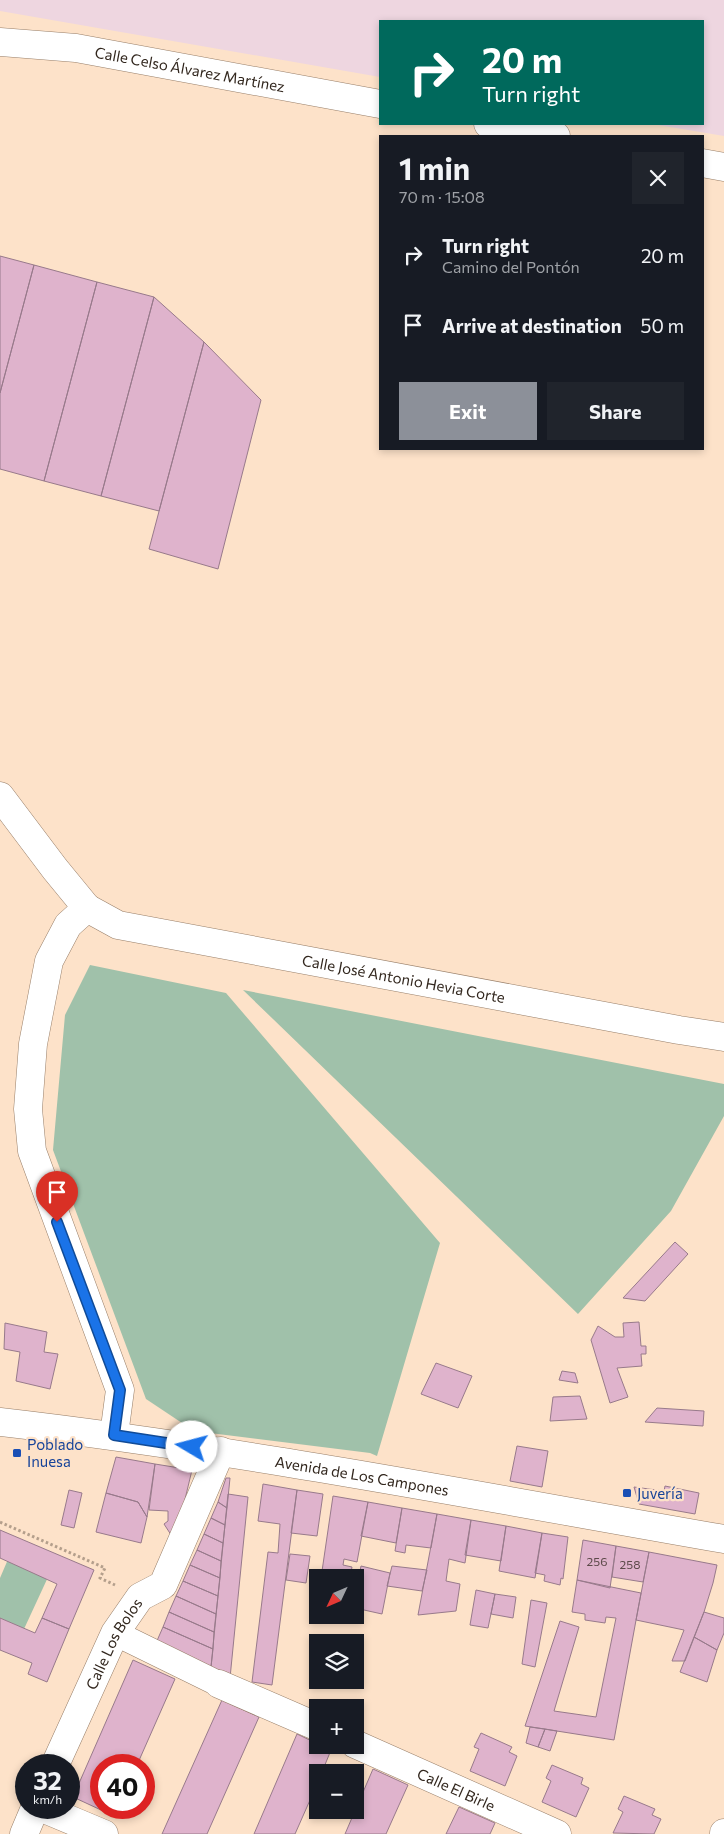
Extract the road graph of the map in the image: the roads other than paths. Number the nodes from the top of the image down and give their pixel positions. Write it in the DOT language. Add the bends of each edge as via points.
graph roads {
  1 [pos="0,42"];
  2 [pos="379,104"];
  3 [pos="494,125"];
  4 [pos="550,135"];
  5 [pos="704,163"];
  6 [pos="724,167"];
  7 [pos="0,796"];
  8 [pos="87,908"];
  9 [pos="724,1037"];
  10 [pos="0,1422"];
  11 [pos="114,1435"];
  12 [pos="221,1451"];
  13 [pos="712,1537"];
  14 [pos="724,1549"];
  15 [pos="115,1633"];
  16 [pos="219,1684"];
  17 [pos="309,1724"];
  18 [pos="364,1748"];
  19 [pos="61,1754"];
  20 [pos="31,1819"];
  21 [pos="68,1819"];
  22 [pos="24,1834"];
  23 [pos="104,1834"];
  24 [pos="557,1834"];
  1 -- 2 [label="street, Calle Celso Álvarez Martínez" via="76,48"];
  3 -- 4 [label="street"];
  5 -- 6 [label="street"];
  7 -- 8 [label="street"];
  8 -- 9 [label="street, Calle José Antonio Hevia Corte" via="118,924"];
  8 -- 11 [label="street" via="68,925 49,961 33,1044 28,1109 32,1150 120,1390"];
  10 -- 11 [label="street, Avenida de Los Campones"];
  11 -- 12 [label="street, Avenida de Los Campones"];
  12 -- 13 [label="street, Avenida de Los Campones"];
  12 -- 15 [label="street, Calle Los Bolos" via="163,1586 140,1597"];
  13 -- 14 [label="street"];
  15 -- 16 [label="street"];
  15 -- 19 [label="street, Calle Los Bolos"];
  16 -- 17 [label="street"];
  18 -- 24 [label="street, Calle El Birle"];
  20 -- 22 [label="street"];
  21 -- 23 [label="street"];
}
